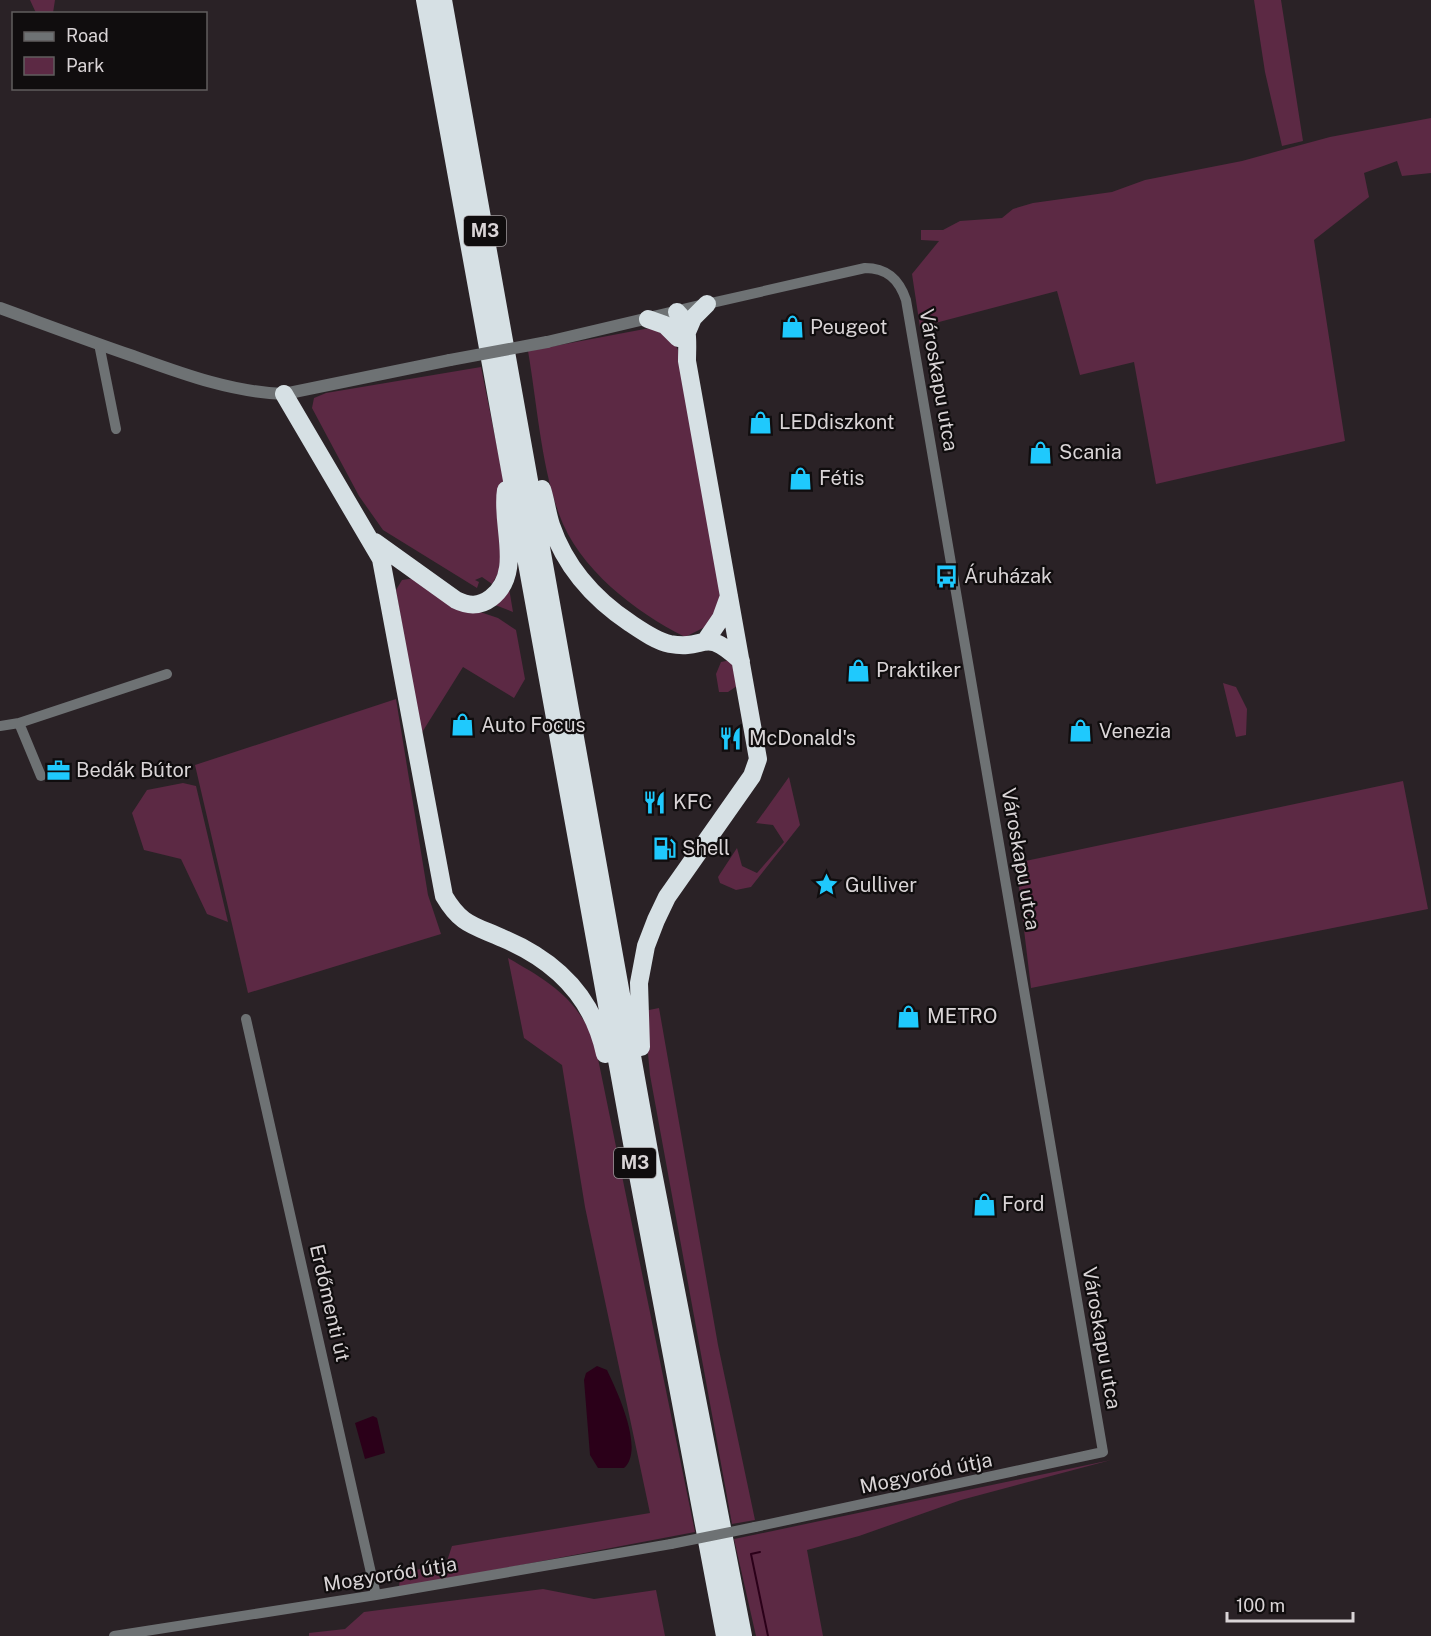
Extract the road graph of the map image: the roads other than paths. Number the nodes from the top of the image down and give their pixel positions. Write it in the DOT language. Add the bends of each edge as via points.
graph roads {
  1 [pos="425,0"];
  2 [pos="443,0"];
  3 [pos="707,304"];
  4 [pos="0,308"];
  5 [pos="677,312"];
  6 [pos="648,319"];
  7 [pos="683,335"];
  8 [pos="99,344"];
  9 [pos="284,394"];
  10 [pos="116,429"];
  11 [pos="518,465"];
  12 [pos="370,538"];
  13 [pos="391,555"];
  14 [pos="417,574"];
  15 [pos="391,586"];
  16 [pos="729,595"];
  17 [pos="736,632"];
  18 [pos="711,639"];
  19 [pos="741,662"];
  20 [pos="166,674"];
  21 [pos="19,723"];
  22 [pos="0,726"];
  23 [pos="41,776"];
  24 [pos="246,1019"];
  25 [pos="634,1154"];
  26 [pos="651,1162"];
  27 [pos="1103,1452"];
  28 [pos="376,1595"];
  29 [pos="114,1636"];
  30 [pos="726,1636"];
  31 [pos="743,1636"];
  1 -- 11 [label="highway, M3"];
  2 -- 11 [label="highway, M3"];
  3 -- 5 [label="street"];
  3 -- 7 [label="highway"];
  3 -- 27 [label="street, Városkapu utca" via="865,268 882,270 900,283 908,308"];
  4 -- 8 [label="street"];
  5 -- 6 [label="street"];
  5 -- 7 [label="highway" via="675,320"];
  6 -- 7 [label="highway"];
  6 -- 9 [label="street, bridge"];
  7 -- 16 [label="highway"];
  8 -- 9 [label="street" via="222,386"];
  8 -- 10 [label="street"];
  9 -- 12 [label="highway"];
  11 -- 14 [label="highway" via="505,497 510,559 500,588 488,601 466,605"];
  11 -- 18 [label="highway" via="541,488 561,548 586,586 626,620 662,641 683,645"];
  11 -- 25 [label="highway, M3"];
  11 -- 26 [label="highway, M3"];
  12 -- 13 [label="highway"];
  12 -- 15 [label="highway"];
  13 -- 14 [label="highway"];
  13 -- 15 [label="highway"];
  14 -- 15 [label="highway" via="403,575"];
  15 -- 25 [label="highway" via="444,896 461,920 527,949 581,994 602,1041 620,1125"];
  16 -- 17 [label="highway"];
  16 -- 18 [label="highway"];
  17 -- 18 [label="highway"];
  17 -- 19 [label="highway"];
  18 -- 19 [label="highway"];
  19 -- 26 [label="highway" via="758,764 667,897 649,938 639,983 638,1014"];
  20 -- 21 [label="street"];
  21 -- 22 [label="street"];
  21 -- 23 [label="street"];
  24 -- 28 [label="street, Erdőmenti út"];
  25 -- 30 [label="highway, M3"];
  26 -- 31 [label="highway, M3"];
  27 -- 28 [label="street, Mogyoród útja, bridge" via="671,1544"];
  28 -- 29 [label="street, Mogyoród útja"];
}
